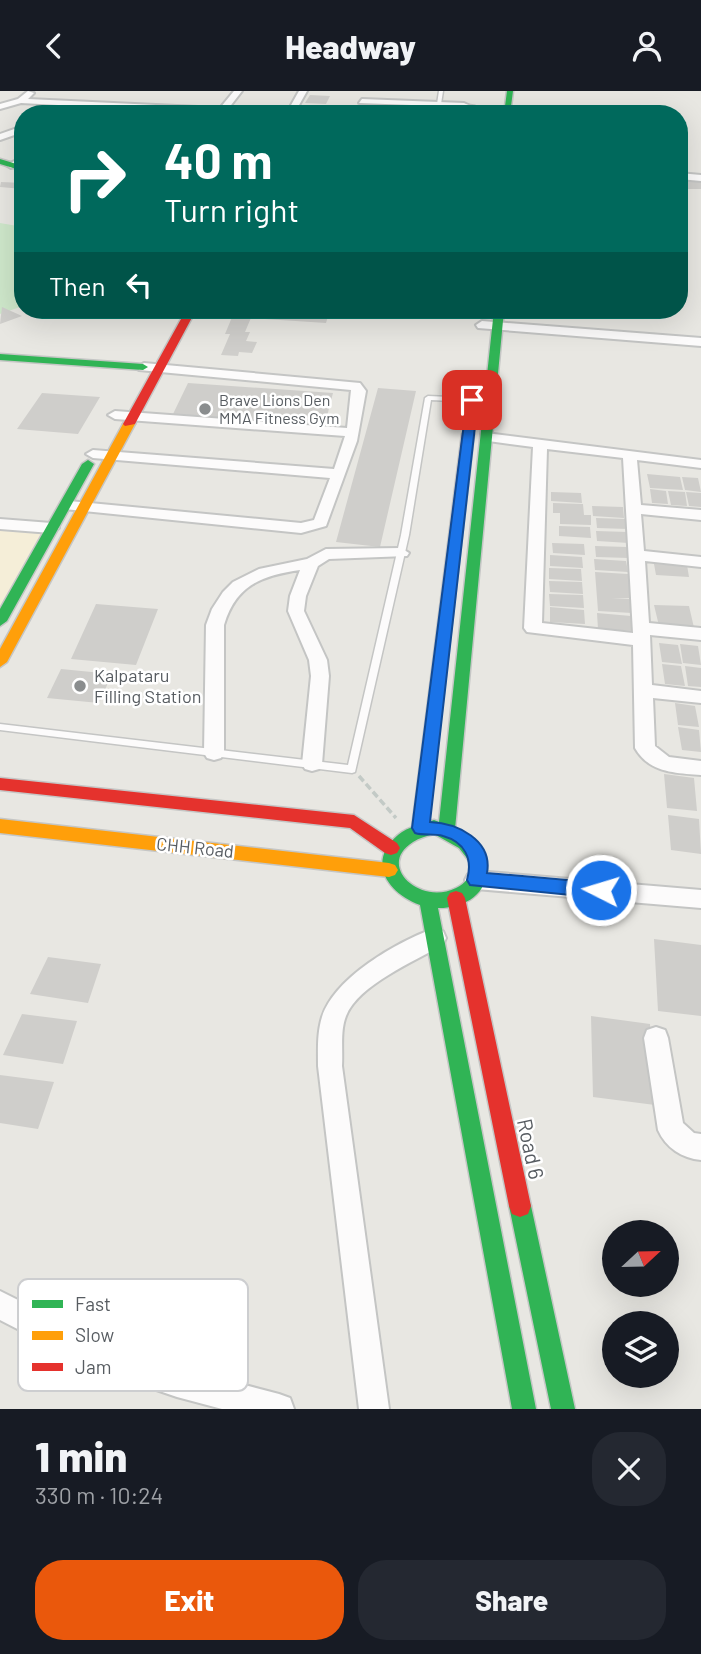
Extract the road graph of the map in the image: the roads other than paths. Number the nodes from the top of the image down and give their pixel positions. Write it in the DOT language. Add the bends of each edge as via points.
graph roads {
  1 [pos="33,91"];
  2 [pos="238,91"];
  3 [pos="366,91"];
  4 [pos="441,91"];
  5 [pos="164,99"];
  6 [pos="21,101"];
  7 [pos="92,101"];
  8 [pos="362,101"];
  9 [pos="439,104"];
  10 [pos="84,105"];
  11 [pos="135,105"];
  12 [pos="158,105"];
  13 [pos="227,105"];
  14 [pos="360,105"];
  15 [pos="464,105"];
  16 [pos="0,107"];
  17 [pos="170,319"];
  18 [pos="186,319"];
  19 [pos="490,319"];
  20 [pos="490,319"];
  21 [pos="499,319"];
  22 [pos="701,342"];
  23 [pos="0,357"];
  24 [pos="477,362"];
  25 [pos="142,367"];
  26 [pos="160,368"];
  27 [pos="473,393"];
  28 [pos="133,417"];
  29 [pos="110,425"];
  30 [pos="351,432"];
  31 [pos="486,437"];
  32 [pos="540,446"];
  33 [pos="93,454"];
  34 [pos="112,456"];
  35 [pos="630,457"];
  36 [pos="701,464"];
  37 [pos="338,474"];
  38 [pos="64,505"];
  39 [pos="84,508"];
  40 [pos="633,509"];
  41 [pos="701,515"];
  42 [pos="0,524"];
  43 [pos="51,528"];
  44 [pos="401,553"];
  45 [pos="635,555"];
  46 [pos="701,562"];
  47 [pos="311,563"];
  48 [pos="0,621"];
  49 [pos="641,634"];
  50 [pos="701,634"];
  51 [pos="1,660"];
  52 [pos="643,691"];
  53 [pos="701,697"];
  54 [pos="0,727"];
  55 [pos="214,753"];
  56 [pos="312,764"];
  57 [pos="701,768"];
  58 [pos="0,784"];
  59 [pos="0,826"];
  60 [pos="447,829"];
  61 [pos="414,830"];
  62 [pos="391,848"];
  63 [pos="389,870"];
  64 [pos="476,880"];
  65 [pos="456,898"];
  66 [pos="701,899"];
  67 [pos="428,901"];
  68 [pos="435,938"];
  69 [pos="656,1038"];
  70 [pos="701,1147"];
  71 [pos="0,1305"];
  72 [pos="18,1314"];
  73 [pos="216,1391"];
  74 [pos="279,1409"];
  75 [pos="374,1409"];
  76 [pos="524,1409"];
  77 [pos="563,1409"];
  1 -- 6 [label="street"];
  2 -- 13 [label="street"];
  3 -- 8 [label="street"];
  4 -- 9 [label="lane"];
  5 -- 12 [label="street"];
  6 -- 7 [label="street"];
  6 -- 16 [label="street"];
  7 -- 10 [label="street"];
  7 -- 11 [label="street"];
  8 -- 9 [label="street"];
  8 -- 14 [label="street"];
  9 -- 15 [label="street"];
  17 -- 25 [label="street"];
  18 -- 26 [label="street"];
  19 -- 24 [label="street"];
  20 -- 31 [label="street"];
  21 -- 22 [label="street"];
  23 -- 25 [label="street"];
  25 -- 26 [label="street"];
  25 -- 29 [label="street"];
  26 -- 28 [label="street"];
  26 -- 30 [label="street" via="355,386 359,399"];
  27 -- 44 [label="lane" via="428,398"];
  27 -- 61 [label="street"];
  28 -- 29 [label="street"];
  28 -- 30 [label="street"];
  28 -- 34 [label="street"];
  29 -- 33 [label="street"];
  30 -- 37 [label="street"];
  31 -- 32 [label="street"];
  31 -- 60 [label="street"];
  32 -- 35 [label="street"];
  32 -- 49 [label="street" via="533,628"];
  33 -- 34 [label="street"];
  33 -- 38 [label="street"];
  34 -- 37 [label="street"];
  34 -- 39 [label="street"];
  35 -- 36 [label="street"];
  35 -- 40 [label="street"];
  37 -- 39 [label="street" via="321,523 313,527"];
  38 -- 39 [label="street"];
  38 -- 43 [label="street"];
  39 -- 51 [label="street"];
  40 -- 41 [label="street"];
  40 -- 45 [label="street"];
  42 -- 43 [label="street"];
  43 -- 48 [label="street"];
  44 -- 47 [label="street" via="326,554"];
  44 -- 56 [label="lane" via="352,769"];
  45 -- 46 [label="street"];
  45 -- 49 [label="street"];
  47 -- 55 [label="street" via="259,572 226,599 218,613"];
  47 -- 56 [label="street" via="296,611 318,660 320,676"];
  49 -- 50 [label="street"];
  49 -- 52 [label="street"];
  52 -- 53 [label="street"];
  52 -- 57 [label="street" via="645,748 651,758"];
  54 -- 55 [label="lane"];
  55 -- 56 [label="lane"];
  58 -- 62 [label="street" via="354,822"];
  59 -- 63 [label="street, CHH Road"];
  60 -- 61 [label="street"];
  60 -- 64 [label="street" via="471,845 478,856"];
  61 -- 62 [label="street"];
  62 -- 63 [label="street"];
  63 -- 67 [label="street" via="402,890"];
  64 -- 65 [label="street"];
  64 -- 66 [label="street"];
  65 -- 67 [label="street"];
  65 -- 77 [label="street, Road 6"];
  67 -- 68 [label="street"];
  68 -- 75 [label="street" via="354,988 338,1007 332,1025 330,1066"];
  68 -- 76 [label="street"];
  69 -- 70 [label="street" via="671,1130 689,1146"];
  71 -- 72 [label="street"];
  73 -- 74 [label="street"];
}
